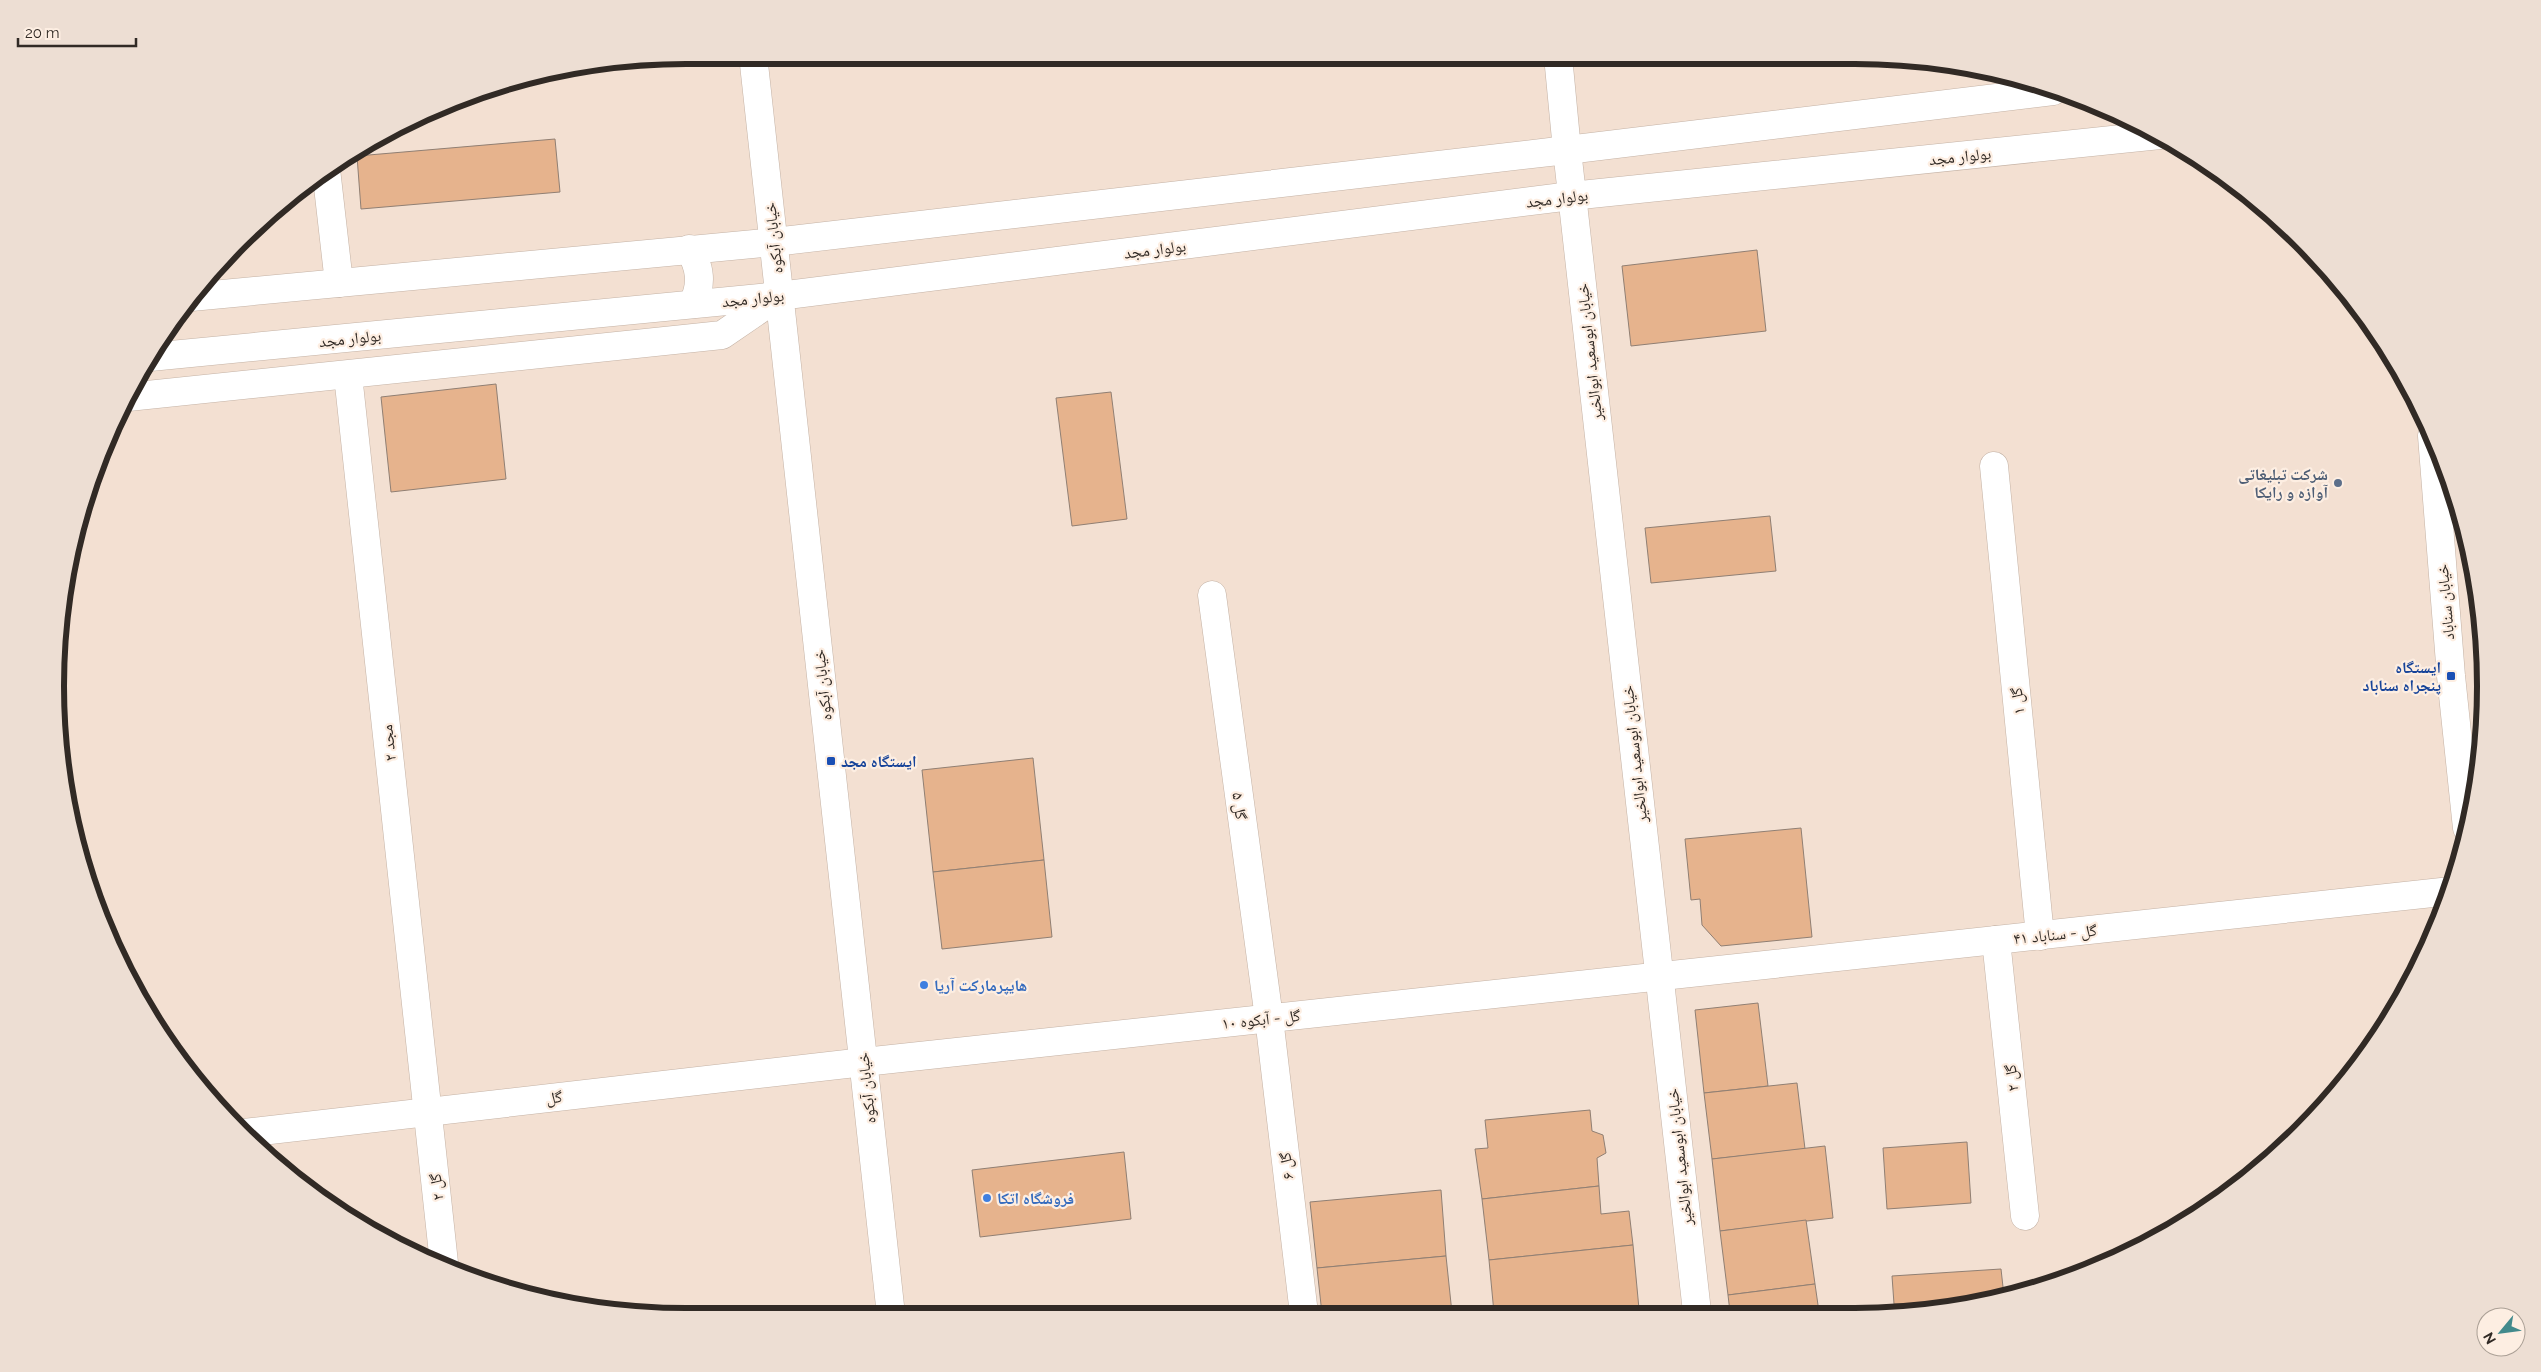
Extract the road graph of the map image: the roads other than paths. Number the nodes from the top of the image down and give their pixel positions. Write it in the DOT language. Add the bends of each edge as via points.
graph roads {
  1 [pos="754,64"];
  2 [pos="1559,64"];
  3 [pos="2040,93"];
  4 [pos="2146,136"];
  5 [pos="1568,150"];
  6 [pos="327,178"];
  7 [pos="1571,196"];
  8 [pos="774,242"];
  9 [pos="689,250"];
  10 [pos="339,283"];
  11 [pos="201,296"];
  12 [pos="779,296"];
  13 [pos="693,304"];
  14 [pos="159,356"];
  15 [pos="348,375"];
  16 [pos="136,396"];
  17 [pos="2434,458"];
  18 [pos="1994,466"];
  19 [pos="1212,595"];
  20 [pos="2465,808"];
  21 [pos="2442,892"];
  22 [pos="2040,936"];
  23 [pos="1996,940"];
  24 [pos="1659,976"];
  25 [pos="1269,1018"];
  26 [pos="864,1062"];
  27 [pos="427,1112"];
  28 [pos="252,1132"];
  29 [pos="2025,1216"];
  30 [pos="444,1259"];
  31 [pos="890,1308"];
  32 [pos="1303,1308"];
  33 [pos="1696,1308"];
  1 -- 8 [label="street, خیابان آبکوه"];
  2 -- 5 [label="street, خیابان ابوسعید ابوالخیر"];
  3 -- 5 [label="street"];
  4 -- 7 [label="street, بولوار مجد"];
  5 -- 7 [label="street, خیابان ابوسعید ابوالخیر"];
  5 -- 8 [label="street"];
  6 -- 10 [label="street"];
  7 -- 12 [label="street, بولوار مجد"];
  7 -- 24 [label="street, خیابان ابوسعید ابوالخیر"];
  8 -- 9 [label="street"];
  8 -- 12 [label="street, خیابان آبکوه"];
  9 -- 10 [label="street"];
  9 -- 13 [label="street" via="699,270 700,282"];
  10 -- 11 [label="street"];
  12 -- 13 [label="street, بولوار مجد"];
  12 -- 15 [label="street" via="722,335"];
  12 -- 26 [label="street, خیابان آبکوه"];
  13 -- 14 [label="street, بولوار مجد"];
  15 -- 16 [label="street"];
  15 -- 27 [label="street, مجد ۲"];
  17 -- 20 [label="street, خیابان سناباد"];
  18 -- 22 [label="street, گل ۱"];
  19 -- 25 [label="street, گل ۵"];
  21 -- 22 [label="street, گل - سناباد ۴۱"];
  22 -- 23 [label="street, گل - سناباد ۴۱"];
  23 -- 24 [label="street, گل - سناباد ۴۱"];
  23 -- 29 [label="street, گل ۲"];
  24 -- 25 [label="street, گل - آبکوه ۱۰"];
  24 -- 33 [label="street, خیابان ابوسعید ابوالخیر"];
  25 -- 26 [label="street, گل - آبکوه ۱۰"];
  25 -- 32 [label="street, گل ۶"];
  26 -- 27 [label="street, گل"];
  26 -- 31 [label="street, خیابان آبکوه"];
  27 -- 28 [label="street, گل"];
  27 -- 30 [label="street, گل ۲"];
}
